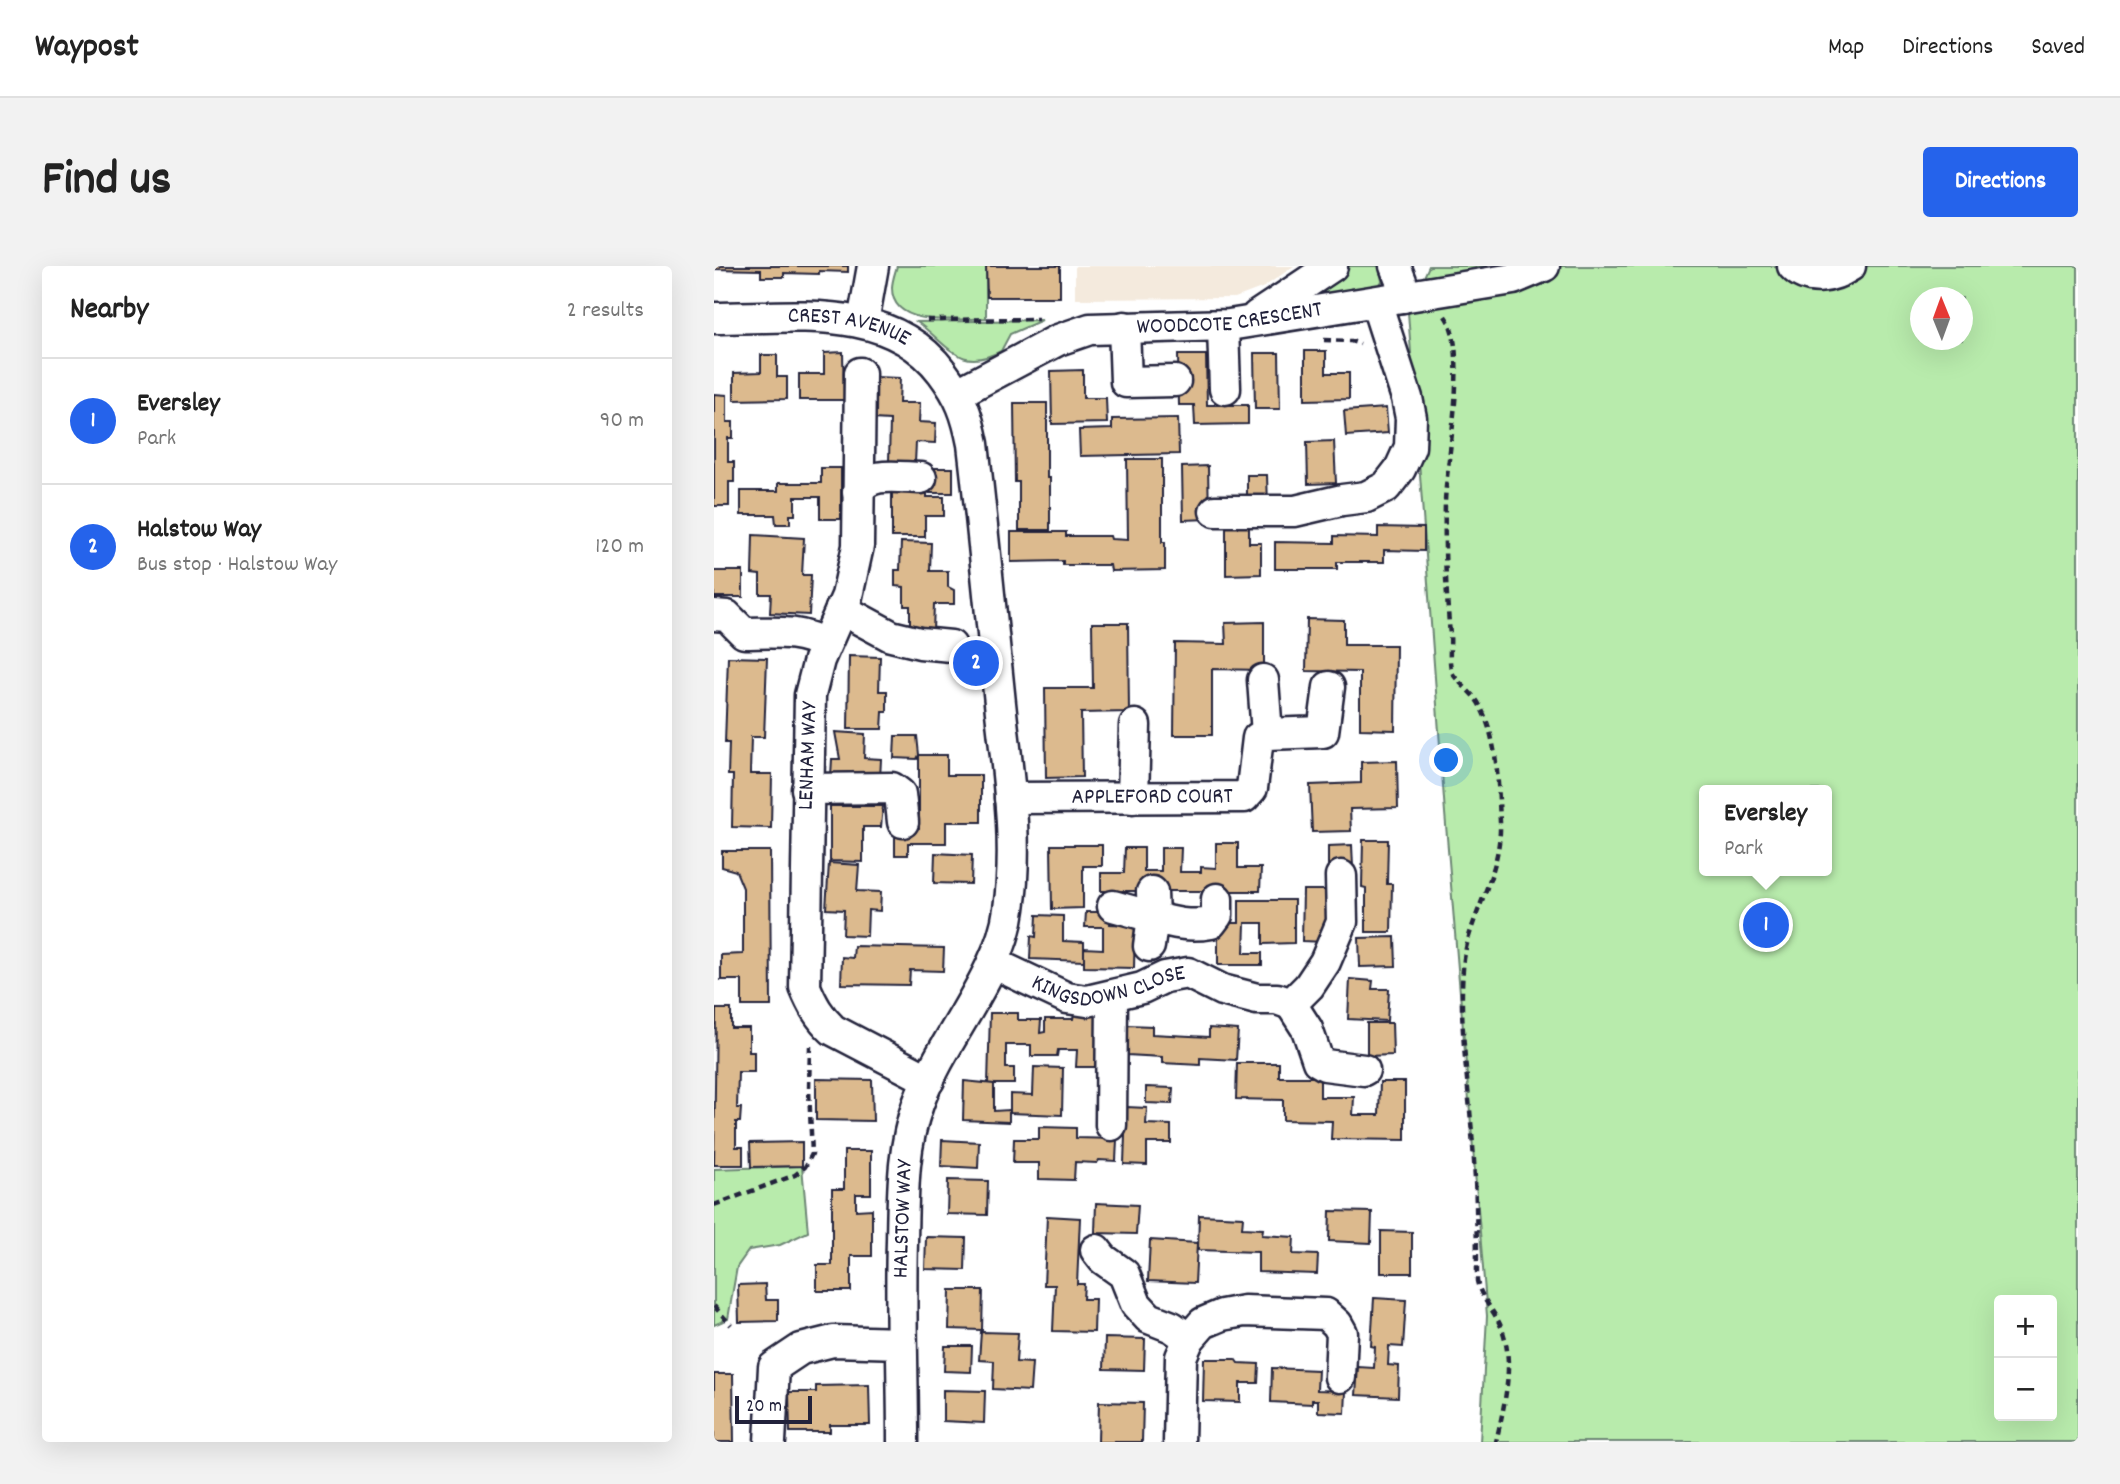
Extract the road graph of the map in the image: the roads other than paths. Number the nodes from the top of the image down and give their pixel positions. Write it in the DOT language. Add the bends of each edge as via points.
graph roads {
  1 [pos="873,266"];
  2 [pos="1332,266"];
  3 [pos="1395,266"];
  4 [pos="1544,266"];
  5 [pos="1793,266"];
  6 [pos="1850,266"];
  7 [pos="1513,273"];
  8 [pos="1403,297"];
  9 [pos="714,318"];
  10 [pos="863,322"];
  11 [pos="1236,324"];
  12 [pos="1124,327"];
  13 [pos="860,373"];
  14 [pos="1175,381"];
  15 [pos="1225,388"];
  16 [pos="958,393"];
  17 [pos="921,478"];
  18 [pos="858,492"];
  19 [pos="1215,511"];
  20 [pos="841,608"];
  21 [pos="714,615"];
  22 [pos="824,645"];
  23 [pos="951,646"];
  24 [pos="1264,680"];
  25 [pos="1329,687"];
  26 [pos="1135,725"];
  27 [pos="1267,734"];
  28 [pos="807,789"];
  29 [pos="1010,798"];
  30 [pos="1133,798"];
  31 [pos="903,822"];
  32 [pos="1341,876"];
  33 [pos="1217,900"];
  34 [pos="1113,906"];
  35 [pos="1187,925"];
  36 [pos="993,963"];
  37 [pos="1188,973"];
  38 [pos="1112,996"];
  39 [pos="1291,1004"];
  40 [pos="1364,1070"];
  41 [pos="929,1080"];
  42 [pos="1111,1125"];
  43 [pos="1096,1250"];
  44 [pos="1189,1339"];
  45 [pos="901,1343"];
  46 [pos="1340,1377"];
  47 [pos="770,1442"];
  48 [pos="903,1442"];
  49 [pos="1179,1442"];
  1 -- 10 [label="street"];
  2 -- 11 [label="street"];
  3 -- 8 [label="street"];
  4 -- 7 [label="street, WOODCOTE CRESCENT"];
  5 -- 6 [label="street" via="1800,274 1817,277 1837,275"];
  7 -- 8 [label="street, WOODCOTE CRESCENT"];
  8 -- 11 [label="street, WOODCOTE CRESCENT"];
  8 -- 19 [label="street" via="1409,447 1386,487 1366,497 1295,511"];
  9 -- 10 [label="street, CREST AVENUE"];
  10 -- 16 [label="street, CREST AVENUE" via="912,341 931,357"];
  11 -- 12 [label="street, WOODCOTE CRESCENT"];
  11 -- 15 [label="street"];
  12 -- 14 [label="street" via="1126,382"];
  12 -- 16 [label="street, WOODCOTE CRESCENT" via="1090,329 1058,340"];
  13 -- 18 [label="street, LENHAM WAY"];
  16 -- 29 [label="street, HALSTOW WAY" via="973,444"];
  17 -- 18 [label="street" via="873,478 863,482"];
  18 -- 20 [label="street, LENHAM WAY" via="858,547"];
  20 -- 22 [label="street, LENHAM WAY"];
  20 -- 23 [label="street" via="891,636"];
  21 -- 22 [label="street" via="727,616 744,633 813,637"];
  22 -- 28 [label="street, LENHAM WAY" via="810,695"];
  24 -- 27 [label="street"];
  25 -- 27 [label="street" via="1323,732"];
  26 -- 30 [label="street"];
  27 -- 30 [label="street, APPLEFORD COURT" via="1258,738 1252,788 1244,797"];
  28 -- 31 [label="street" via="892,788 900,794"];
  28 -- 41 [label="street, LENHAM WAY" via="805,986 813,1006 833,1030"];
  29 -- 30 [label="street, APPLEFORD COURT"];
  29 -- 36 [label="street, HALSTOW WAY" via="1013,874 1009,912"];
  32 -- 39 [label="street" via="1342,922 1325,962"];
  33 -- 35 [label="street" via="1217,915 1211,923"];
  34 -- 35 [label="street"];
  35 -- 37 [label="street"];
  36 -- 38 [label="street, KINGSDOWN CLOSE" via="1067,998 1087,1001"];
  36 -- 41 [label="street, HALSTOW WAY"];
  37 -- 38 [label="street, KINGSDOWN CLOSE"];
  37 -- 39 [label="street, KINGSDOWN CLOSE" via="1222,990"];
  38 -- 42 [label="street"];
  39 -- 40 [label="street" via="1307,1029 1318,1061"];
  41 -- 45 [label="street, HALSTOW WAY" via="905,1157"];
  43 -- 44 [label="street" via="1124,1274 1136,1304 1149,1318"];
  44 -- 46 [label="street" via="1203,1323 1222,1315 1244,1311 1326,1314 1342,1333"];
  44 -- 49 [label="street" via="1181,1357"];
  45 -- 47 [label="street" via="833,1340 801,1349 774,1367"];
  45 -- 48 [label="street, HALSTOW WAY"];
}
